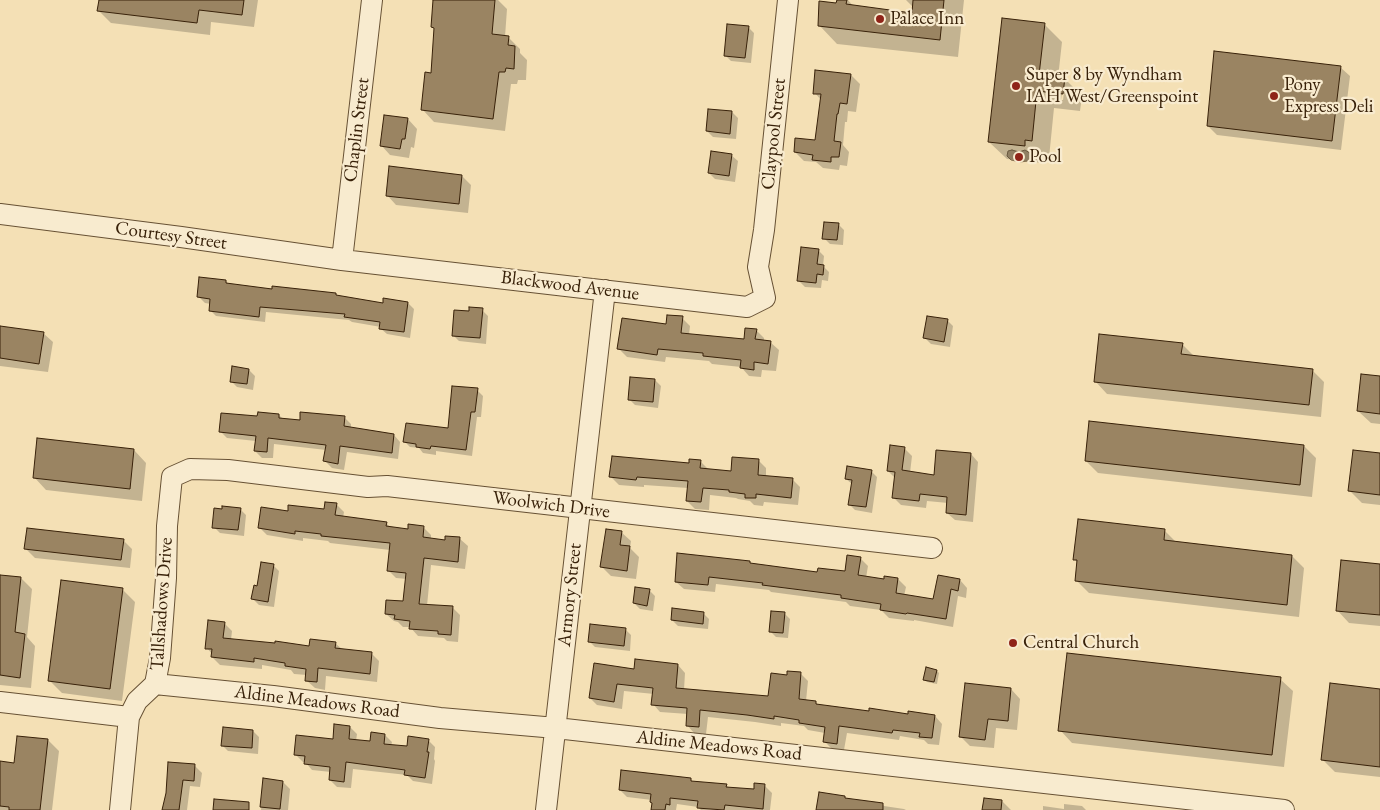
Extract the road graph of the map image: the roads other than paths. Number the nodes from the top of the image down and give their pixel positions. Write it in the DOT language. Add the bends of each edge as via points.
graph roads {
  1 [pos="372,0"];
  2 [pos="788,0"];
  3 [pos="0,214"];
  4 [pos="342,260"];
  5 [pos="758,267"];
  6 [pos="605,290"];
  7 [pos="172,477"];
  8 [pos="580,508"];
  9 [pos="932,548"];
  10 [pos="155,684"];
  11 [pos="0,702"];
  12 [pos="129,717"];
  13 [pos="556,728"];
  14 [pos="120,810"];
  15 [pos="546,810"];
  16 [pos="1284,810"];
  1 -- 4 [label="street, Chaplin Street"];
  2 -- 5 [label="street, Claypool Street"];
  3 -- 4 [label="street, Courtesy Street"];
  4 -- 6 [label="street, Blackwood Avenue"];
  5 -- 6 [label="street, Blackwood Avenue" via="765,298 747,307"];
  6 -- 8 [label="street, Armory Street"];
  7 -- 8 [label="street, Woolwich Drive" via="190,469 228,470"];
  7 -- 10 [label="street, Tallshadows Drive" via="162,639"];
  8 -- 9 [label="street, Woolwich Drive"];
  8 -- 13 [label="street, Armory Street"];
  10 -- 12 [label="street, Tallshadows Drive" via="137,701"];
  10 -- 13 [label="street, Aldine Meadows Road" via="440,718"];
  11 -- 12 [label="street"];
  12 -- 14 [label="street, Tallshadows Drive"];
  13 -- 15 [label="street, Armory Street"];
  13 -- 16 [label="street, Aldine Meadows Road"];
}
